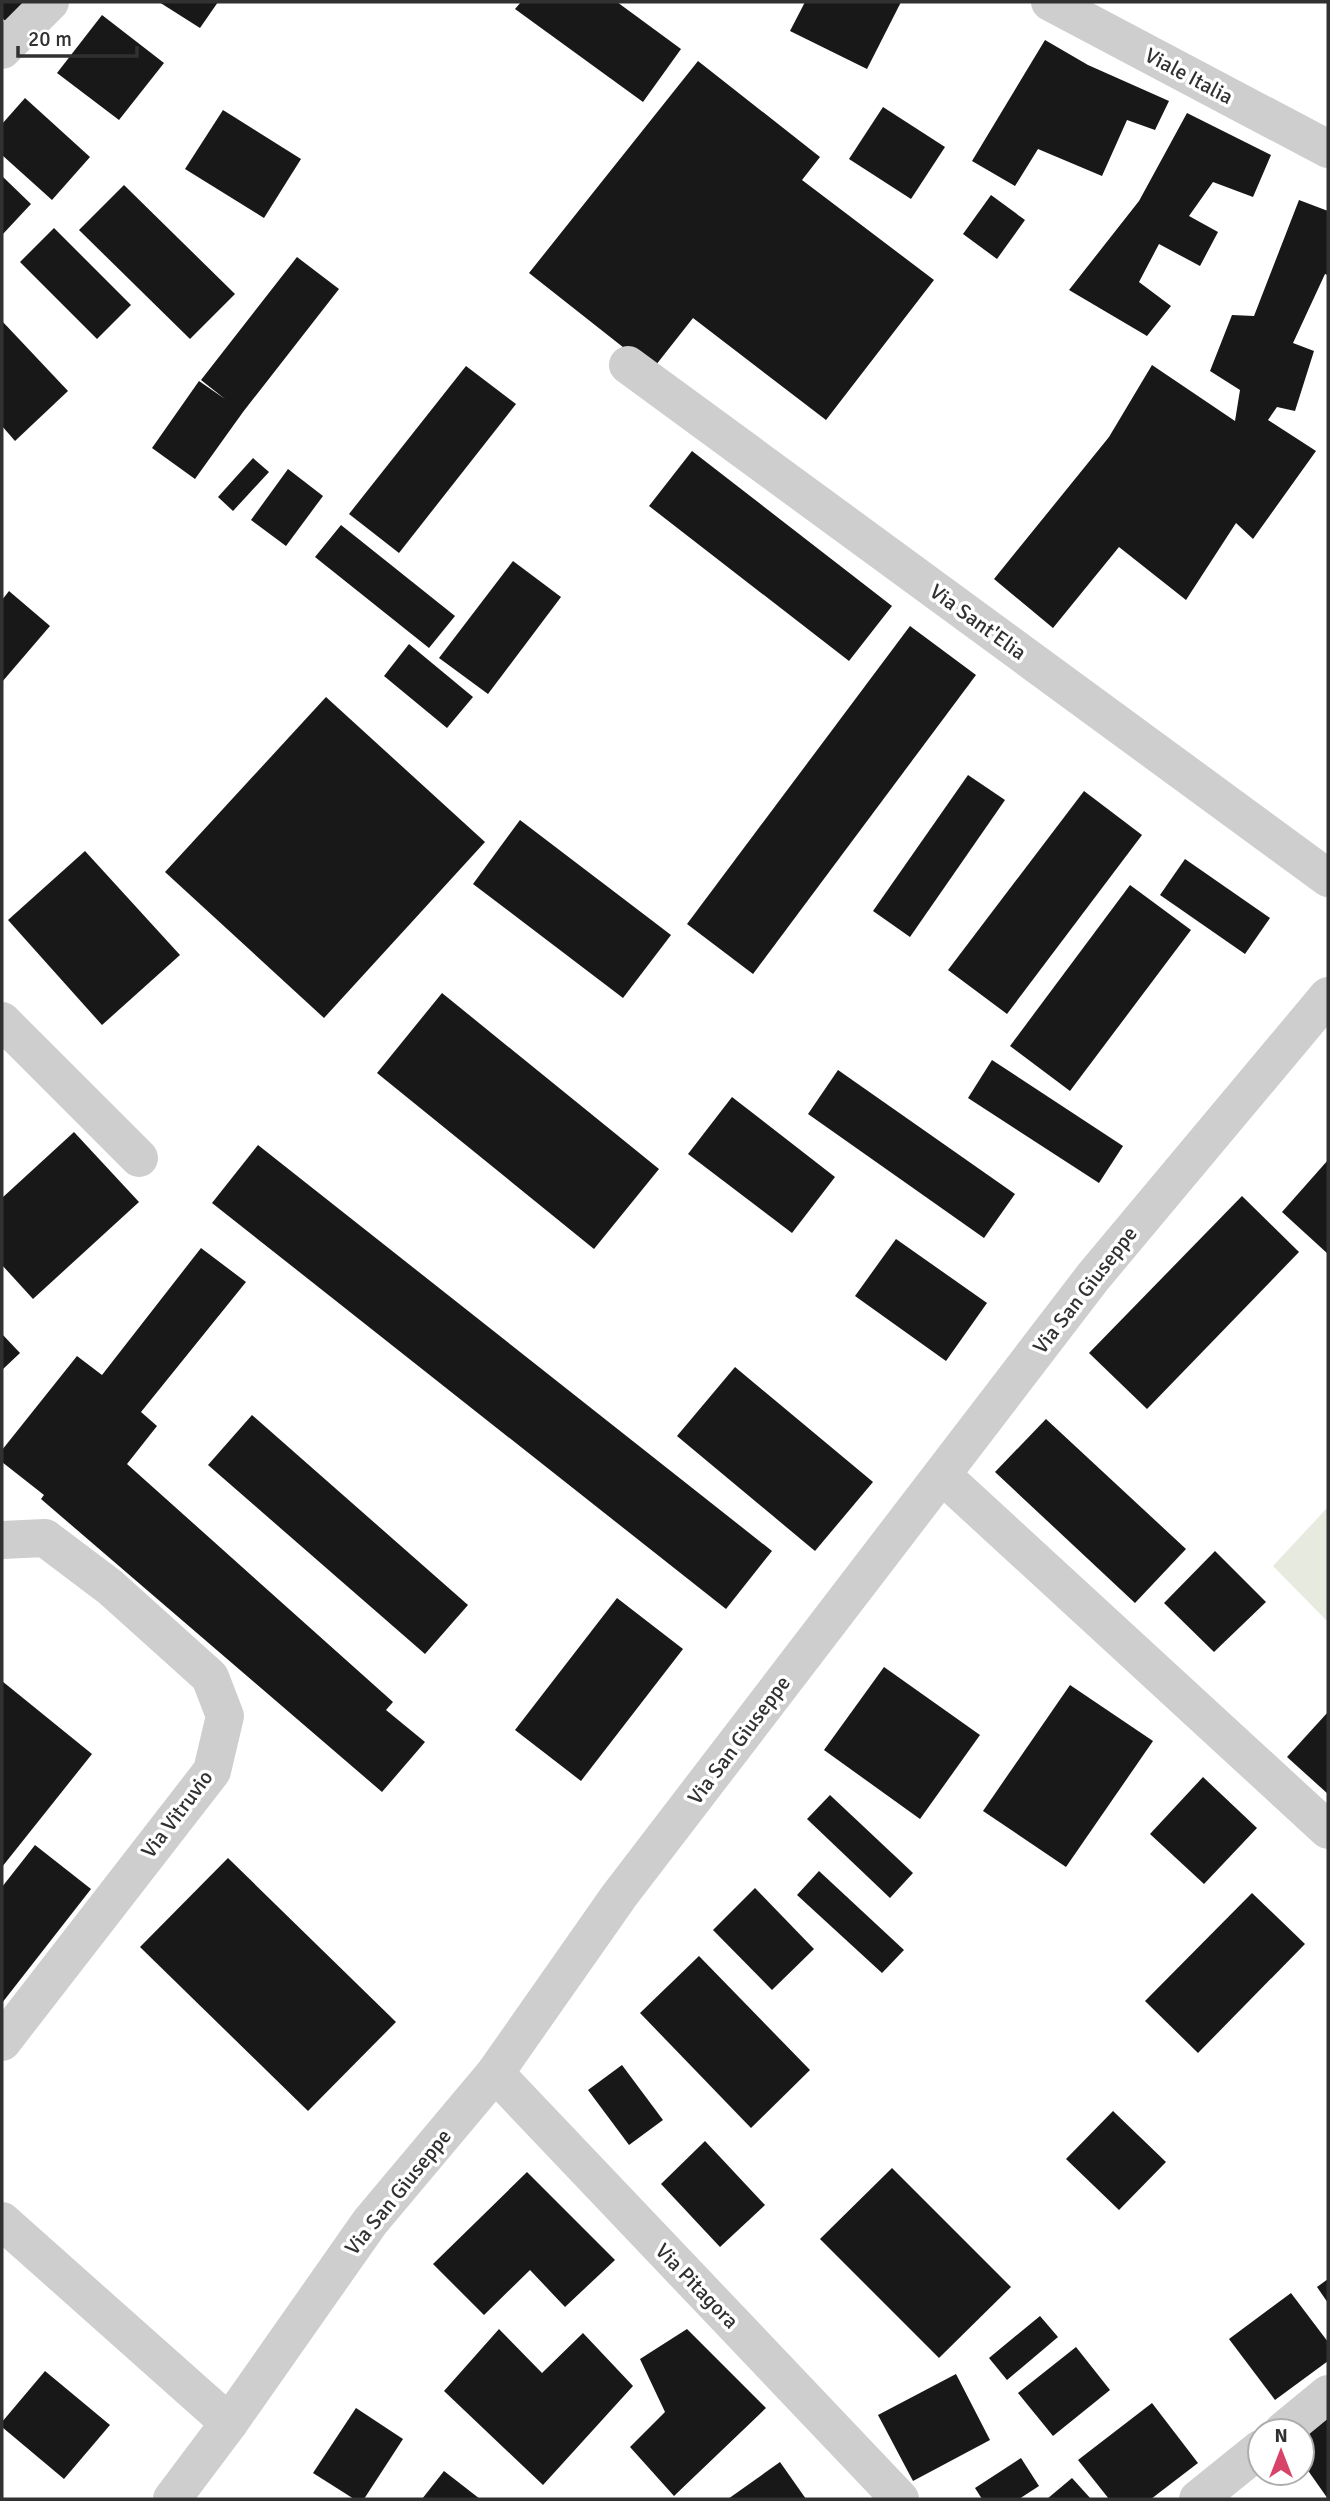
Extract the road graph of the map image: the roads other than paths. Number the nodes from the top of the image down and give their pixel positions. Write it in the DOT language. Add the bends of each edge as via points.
graph roads {
  1 [pos="50,2"];
  2 [pos="1050,2"];
  3 [pos="2,51"];
  4 [pos="1328,149"];
  5 [pos="628,365"];
  6 [pos="1328,878"];
  7 [pos="1328,996"];
  8 [pos="2,1021"];
  9 [pos="139,1158"];
  10 [pos="942,1475"];
  11 [pos="2,1540"];
  12 [pos="1328,1830"];
  13 [pos="2,2042"];
  14 [pos="495,2073"];
  15 [pos="2,2221"];
  16 [pos="1328,2394"];
  17 [pos="1300,2417"];
  18 [pos="229,2423"];
  19 [pos="1246,2460"];
  20 [pos="172,2499"];
  21 [pos="900,2499"];
  22 [pos="1198,2499"];
  1 -- 3 [label="street"];
  2 -- 4 [label="street, Viale Italia"];
  5 -- 6 [label="street, Via Sant'Elia"];
  7 -- 10 [label="street, Via San Giuseppe" via="1093,1277"];
  8 -- 9 [label="street"];
  10 -- 12 [label="street"];
  10 -- 14 [label="street, Via San Giuseppe" via="619,1896"];
  11 -- 13 [label="street, Via Vitruvio" via="45,1538 110,1587 210,1677 225,1716 212,1771"];
  14 -- 18 [label="street, Via San Giuseppe" via="370,2222"];
  14 -- 21 [label="street, Via Pitagora"];
  15 -- 18 [label="street"];
  16 -- 17 [label="street"];
  18 -- 20 [label="street, Via San Giuseppe"];
  19 -- 22 [label="street"];
}
